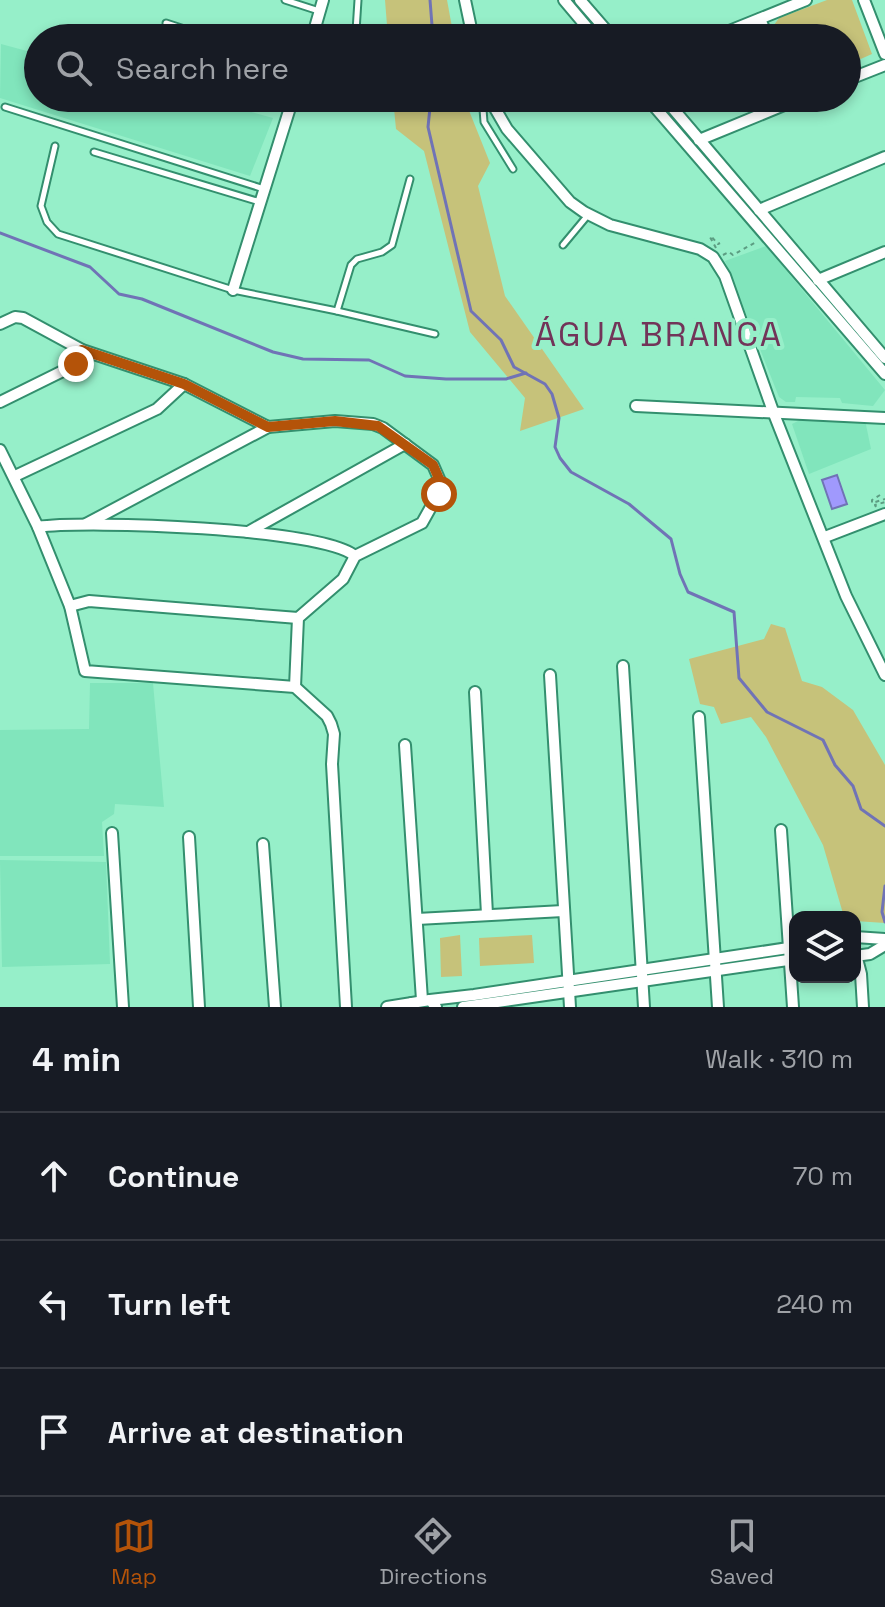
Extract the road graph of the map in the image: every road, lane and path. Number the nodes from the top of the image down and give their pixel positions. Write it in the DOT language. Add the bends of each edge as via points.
graph roads {
  1 [pos="285,0"];
  2 [pos="358,0"];
  3 [pos="465,0"];
  4 [pos="564,0"];
  5 [pos="580,0"];
  6 [pos="806,0"];
  7 [pos="864,0"];
  8 [pos="322,6"];
  9 [pos="760,19"];
  10 [pos="166,23"];
  11 [pos="169,24"];
  12 [pos="356,24"];
  13 [pos="470,24"];
  14 [pos="584,24"];
  15 [pos="601,24"];
  16 [pos="747,24"];
  17 [pos="762,24"];
  18 [pos="885,54"];
  19 [pos="885,65"];
  20 [pos="861,74"];
  21 [pos="5,107"];
  22 [pos="289,112"];
  23 [pos="483,112"];
  24 [pos="497,112"];
  25 [pos="659,112"];
  26 [pos="676,112"];
  27 [pos="765,112"];
  28 [pos="699,140"];
  29 [pos="55,146"];
  30 [pos="94,152"];
  31 [pos="885,157"];
  32 [pos="513,169"];
  33 [pos="410,179"];
  34 [pos="265,190"];
  35 [pos="261,203"];
  36 [pos="759,210"];
  37 [pos="588,214"];
  38 [pos="766,237"];
  39 [pos="720,243"];
  40 [pos="563,245"];
  41 [pos="885,252"];
  42 [pos="712,257"];
  43 [pos="818,280"];
  44 [pos="233,290"];
  45 [pos="337,311"];
  46 [pos="0,324"];
  47 [pos="435,334"];
  48 [pos="82,350"];
  49 [pos="883,353"];
  50 [pos="885,374"];
  51 [pos="184,384"];
  52 [pos="0,402"];
  53 [pos="636,406"];
  54 [pos="774,414"];
  55 [pos="885,418"];
  56 [pos="268,427"];
  57 [pos="405,444"];
  58 [pos="0,450"];
  59 [pos="15,476"];
  60 [pos="880,495"];
  61 [pos="885,502"];
  62 [pos="885,514"];
  63 [pos="86,524"];
  64 [pos="38,527"];
  65 [pos="248,532"];
  66 [pos="825,537"];
  67 [pos="355,556"];
  68 [pos="70,606"];
  69 [pos="298,618"];
  70 [pos="623,666"];
  71 [pos="550,675"];
  72 [pos="885,675"];
  73 [pos="295,687"];
  74 [pos="475,692"];
  75 [pos="699,717"];
  76 [pos="405,745"];
  77 [pos="781,830"];
  78 [pos="112,833"];
  79 [pos="189,837"];
  80 [pos="263,844"];
  81 [pos="563,911"];
  82 [pos="487,914"];
  83 [pos="417,919"];
  84 [pos="789,920"];
  85 [pos="861,938"];
  86 [pos="885,942"];
  87 [pos="789,954"];
  88 [pos="789,955"];
  89 [pos="861,955"];
  90 [pos="715,959"];
  91 [pos="640,969"];
  92 [pos="716,972"];
  93 [pos="568,979"];
  94 [pos="643,982"];
  95 [pos="793,983"];
  96 [pos="860,983"];
  97 [pos="569,992"];
  98 [pos="422,1003"];
  99 [pos="123,1007"];
  100 [pos="199,1007"];
  101 [pos="275,1007"];
  102 [pos="346,1007"];
  103 [pos="387,1007"];
  104 [pos="463,1007"];
  105 [pos="570,1007"];
  106 [pos="644,1007"];
  107 [pos="718,1007"];
  108 [pos="793,1007"];
  109 [pos="863,1007"];
  1 -- 8 [label="lane"];
  2 -- 12 [label="lane"];
  3 -- 13 [label="street"];
  4 -- 14 [label="street"];
  5 -- 15 [label="street"];
  6 -- 9 [label="street"];
  7 -- 18 [label="street"];
  9 -- 16 [label="street"];
  9 -- 17 [label="street"];
  10 -- 11 [label="lane"];
  19 -- 20 [label="street"];
  21 -- 34 [label="lane"];
  22 -- 34 [label="street"];
  23 -- 32 [label="lane"];
  24 -- 37 [label="street" via="570,202"];
  25 -- 38 [label="street"];
  26 -- 28 [label="street"];
  27 -- 28 [label="street"];
  28 -- 36 [label="street"];
  29 -- 44 [label="lane" via="41,206 58,234"];
  30 -- 35 [label="lane"];
  31 -- 36 [label="street"];
  33 -- 45 [label="lane" via="392,245 351,265"];
  34 -- 35 [label="street"];
  35 -- 44 [label="street"];
  36 -- 43 [label="street"];
  37 -- 40 [label="lane"];
  37 -- 42 [label="street"];
  38 -- 42 [label="path" via="733,255"];
  38 -- 50 [label="street"];
  39 -- 42 [label="path" via="710,237 717,246"];
  41 -- 43 [label="street"];
  42 -- 54 [label="street" via="725,276"];
  43 -- 49 [label="street"];
  44 -- 45 [label="lane"];
  45 -- 47 [label="lane"];
  46 -- 48 [label="street" via="23,318"];
  48 -- 51 [label="street"];
  48 -- 52 [label="street" via="75,365"];
  51 -- 56 [label="street"];
  51 -- 59 [label="street" via="157,409"];
  53 -- 54 [label="street"];
  54 -- 55 [label="street"];
  54 -- 66 [label="street"];
  56 -- 57 [label="street" via="335,421 373,424"];
  56 -- 63 [label="street"];
  57 -- 65 [label="street"];
  57 -- 67 [label="street" via="433,465 440,491 420,525"];
  58 -- 59 [label="street"];
  59 -- 64 [label="street"];
  60 -- 61 [label="path" via="872,503"];
  62 -- 66 [label="street"];
  63 -- 64 [label="street"];
  63 -- 65 [label="street"];
  64 -- 68 [label="street"];
  65 -- 67 [label="street" via="338,546"];
  66 -- 72 [label="street" via="846,596"];
  67 -- 69 [label="street" via="343,579"];
  68 -- 69 [label="street" via="89,601"];
  68 -- 73 [label="street" via="87,672"];
  69 -- 73 [label="street"];
  70 -- 91 [label="street"];
  71 -- 81 [label="street"];
  73 -- 102 [label="street" via="327,716 334,734"];
  74 -- 82 [label="street"];
  75 -- 90 [label="street"];
  76 -- 83 [label="street"];
  77 -- 84 [label="street"];
  78 -- 99 [label="street"];
  79 -- 100 [label="street"];
  80 -- 101 [label="street"];
  81 -- 82 [label="street"];
  81 -- 93 [label="street"];
  82 -- 83 [label="street"];
  83 -- 98 [label="street"];
  85 -- 86 [label="street"];
  86 -- 89 [label="street"];
  87 -- 90 [label="street"];
  88 -- 92 [label="street"];
  90 -- 91 [label="street"];
  90 -- 92 [label="street"];
  91 -- 93 [label="street"];
  91 -- 94 [label="street"];
  92 -- 94 [label="street"];
  92 -- 107 [label="street"];
  93 -- 97 [label="street"];
  93 -- 98 [label="street"];
  94 -- 97 [label="street"];
  94 -- 106 [label="street"];
  95 -- 108 [label="street"];
  96 -- 109 [label="street"];
  97 -- 104 [label="street"];
  97 -- 105 [label="street"];
  98 -- 103 [label="street"];
}
